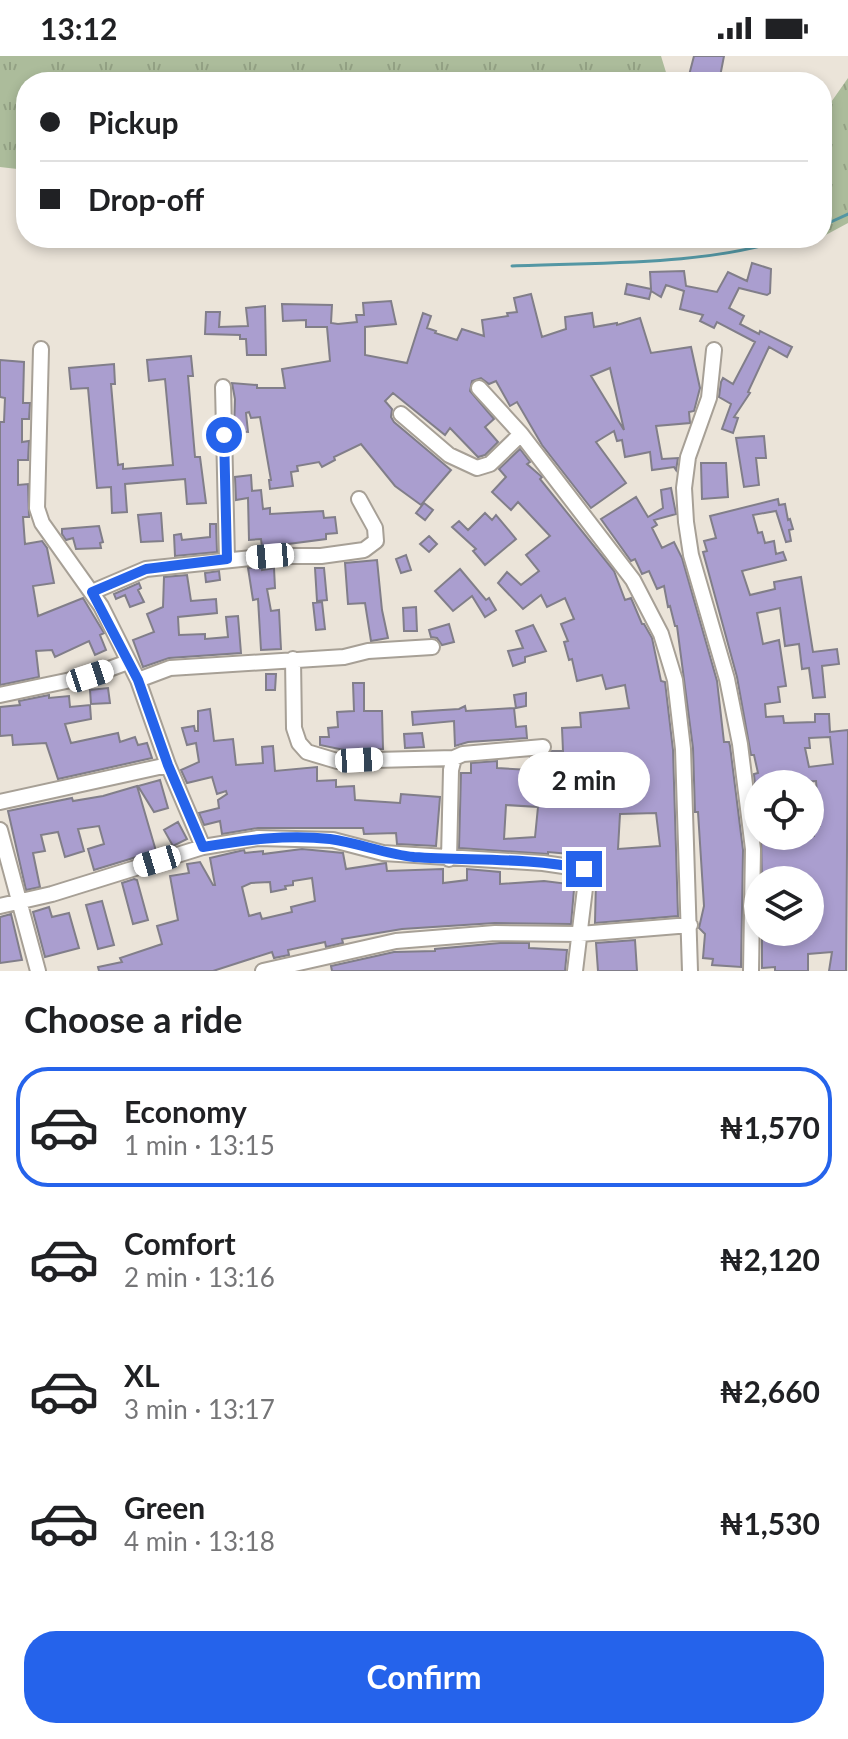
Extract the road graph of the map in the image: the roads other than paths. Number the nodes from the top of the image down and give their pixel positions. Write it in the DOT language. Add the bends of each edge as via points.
graph roads {
  1 [pos="41,349"];
  2 [pos="714,350"];
  3 [pos="223,387"];
  4 [pos="479,388"];
  5 [pos="401,414"];
  6 [pos="521,434"];
  7 [pos="359,499"];
  8 [pos="227,559"];
  9 [pos="92,592"];
  10 [pos="432,647"];
  11 [pos="293,659"];
  12 [pos="128,662"];
  13 [pos="138,680"];
  14 [pos="0,695"];
  15 [pos="543,747"];
  16 [pos="454,758"];
  17 [pos="168,765"];
  18 [pos="0,802"];
  19 [pos="0,830"];
  20 [pos="203,847"];
  21 [pos="449,859"];
  22 [pos="20,902"];
  23 [pos="0,906"];
  24 [pos="690,925"];
  25 [pos="580,934"];
  26 [pos="38,971"];
  27 [pos="265,971"];
  28 [pos="575,971"];
  29 [pos="690,971"];
  30 [pos="751,971"];
  1 -- 9 [label="street" via="37,508 42,523"];
  2 -- 30 [label="street" via="709,398 688,457 686,522 740,744 753,849"];
  3 -- 8 [label="street"];
  4 -- 6 [label="street"];
  5 -- 6 [label="street" via="449,455 477,468 490,464"];
  6 -- 24 [label="street" via="633,580 661,634 675,680 683,749"];
  7 -- 8 [label="street" via="375,528 376,541 364,550"];
  8 -- 9 [label="street" via="146,569"];
  9 -- 12 [label="street"];
  10 -- 11 [label="street"];
  11 -- 13 [label="street" via="170,668"];
  11 -- 16 [label="street" via="294,728 307,752 337,761"];
  12 -- 13 [label="street"];
  12 -- 14 [label="street" via="90,676"];
  13 -- 17 [label="street"];
  15 -- 16 [label="street"];
  16 -- 21 [label="street"];
  17 -- 18 [label="street"];
  17 -- 20 [label="street"];
  19 -- 22 [label="street"];
  20 -- 21 [label="street" via="295,837"];
  20 -- 22 [label="street"];
  21 -- 25 [label="street" via="584,869"];
  22 -- 23 [label="street"];
  22 -- 26 [label="street"];
  24 -- 25 [label="street"];
  24 -- 29 [label="street"];
  25 -- 27 [label="street" via="495,933 396,941"];
  25 -- 28 [label="street"];
}
